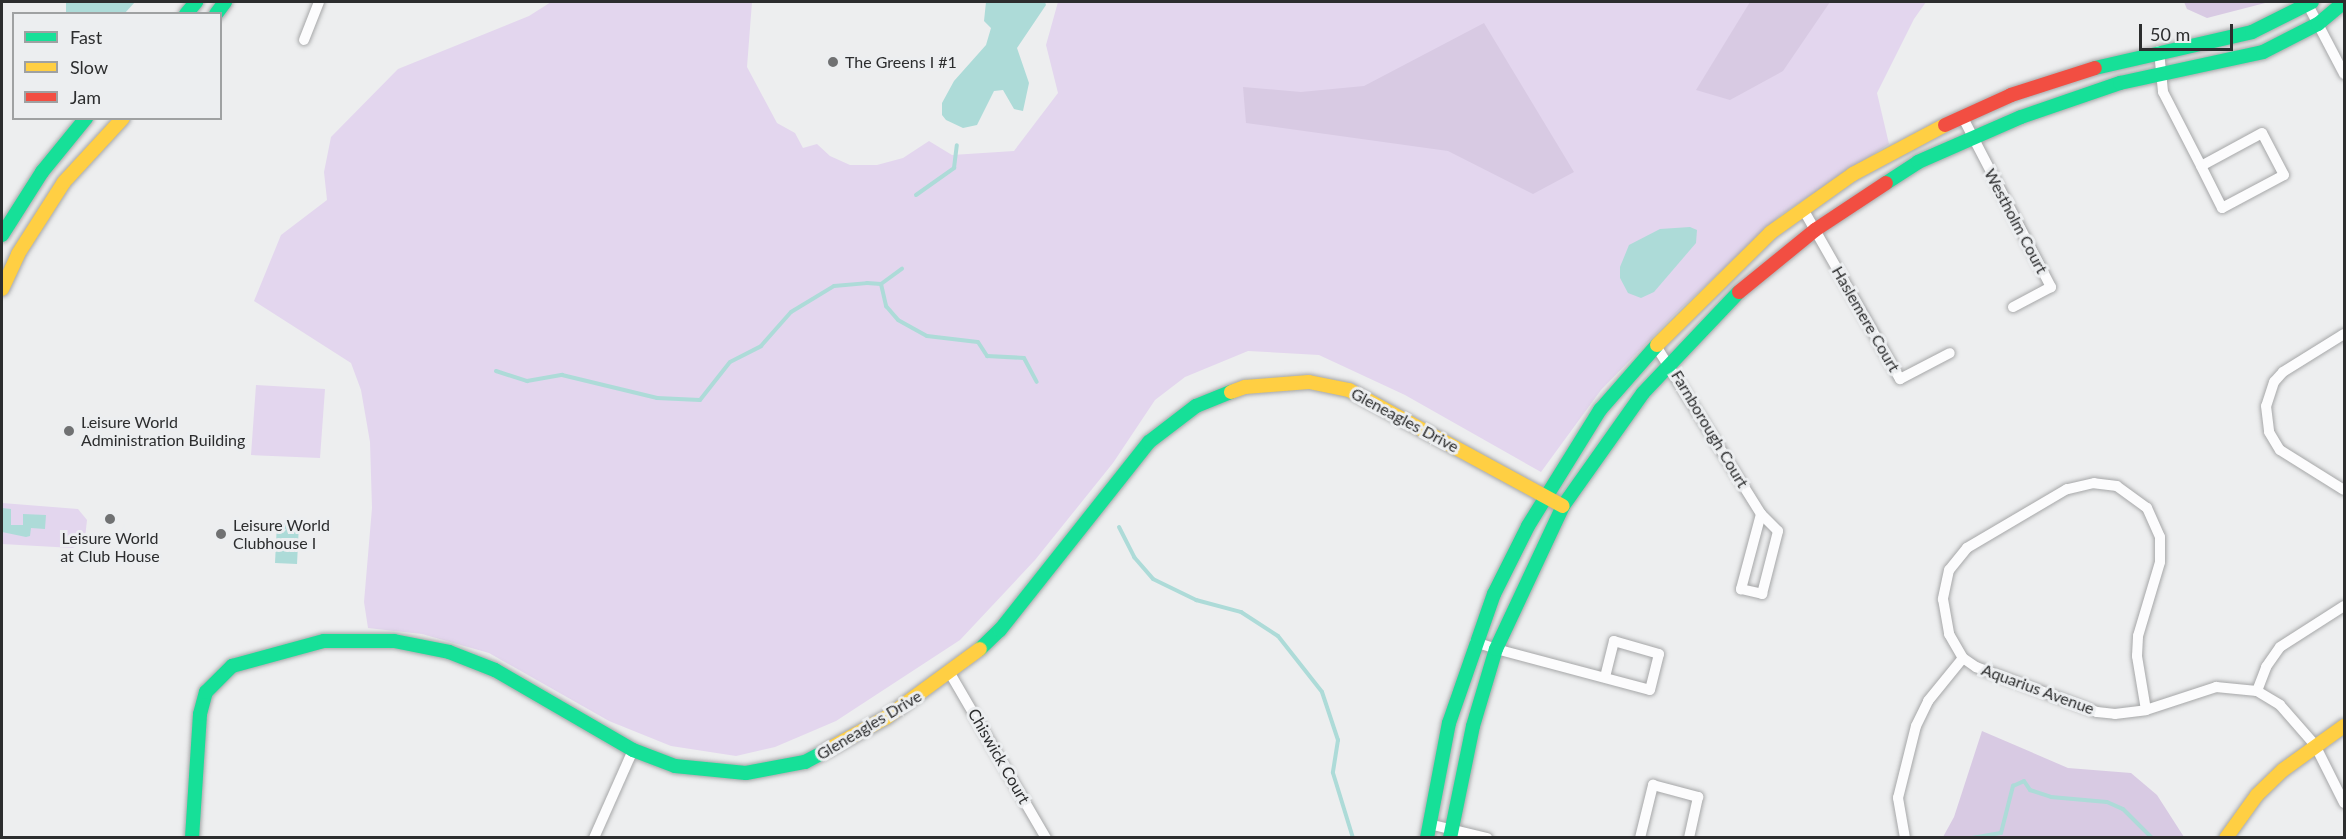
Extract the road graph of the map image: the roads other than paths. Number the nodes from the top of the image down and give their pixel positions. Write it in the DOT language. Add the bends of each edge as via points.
graph roads {
  1 [pos="319,2"];
  2 [pos="2344,2"];
  3 [pos="2310,3"];
  4 [pos="2318,24"];
  5 [pos="304,40"];
  6 [pos="2159,51"];
  7 [pos="2160,74"];
  8 [pos="2344,75"];
  9 [pos="1962,116"];
  10 [pos="84,120"];
  11 [pos="121,120"];
  12 [pos="1972,137"];
  13 [pos="2201,166"];
  14 [pos="1803,209"];
  15 [pos="1815,230"];
  16 [pos="2,235"];
  17 [pos="2,289"];
  18 [pos="2013,307"];
  19 [pos="2344,334"];
  20 [pos="1656,346"];
  21 [pos="1950,353"];
  22 [pos="1669,363"];
  23 [pos="2344,490"];
  24 [pos="1544,496"];
  25 [pos="1563,507"];
  26 [pos="1761,514"];
  27 [pos="2344,606"];
  28 [pos="1475,642"];
  29 [pos="1496,649"];
  30 [pos="1963,658"];
  31 [pos="951,675"];
  32 [pos="1605,677"];
  33 [pos="2258,691"];
  34 [pos="2146,710"];
  35 [pos="2344,726"];
  36 [pos="2315,745"];
  37 [pos="633,750"];
  38 [pos="2344,803"];
  39 [pos="1428,831"];
  40 [pos="1451,833"];
  41 [pos="192,837"];
  42 [pos="594,837"];
  43 [pos="1046,837"];
  44 [pos="1487,837"];
  45 [pos="1640,837"];
  46 [pos="1689,837"];
  47 [pos="1905,837"];
  48 [pos="2226,837"];
  1 -- 5 [label="street"];
  2 -- 4 [label="street"];
  3 -- 4 [label="street"];
  3 -- 6 [label="street" via="2252,32"];
  4 -- 7 [label="street" via="2263,52"];
  4 -- 8 [label="street"];
  6 -- 7 [label="street"];
  6 -- 9 [label="street" via="2061,77"];
  7 -- 12 [label="street" via="2070,99"];
  7 -- 13 [label="street" via="2163,92"];
  9 -- 12 [label="street, Westholm Court"];
  9 -- 14 [label="street" via="1907,142"];
  10 -- 16 [label="street" via="42,171"];
  11 -- 17 [label="street" via="64,182 18,254"];
  12 -- 15 [label="street" via="1918,162"];
  12 -- 18 [label="street, Westholm Court" via="2051,287"];
  13 -- 13 [label="street" via="2262,133 2284,175 2222,208"];
  14 -- 15 [label="street, Haslemere Court"];
  14 -- 20 [label="street" via="1734,266"];
  15 -- 21 [label="street, Haslemere Court" via="1900,380"];
  15 -- 22 [label="street" via="1750,282"];
  19 -- 23 [label="street" via="2283,372 2274,382 2266,406 2269,432 2280,450"];
  20 -- 22 [label="street, Farnborough Court"];
  20 -- 24 [label="street" via="1600,410"];
  22 -- 25 [label="street" via="1616,428"];
  22 -- 26 [label="street, Farnborough Court"];
  24 -- 25 [label="street, Gleneagles Drive"];
  24 -- 28 [label="street" via="1494,594"];
  24 -- 31 [label="street, Gleneagles Drive" via="1349,390 1298,382 1263,383 1224,393 1173,421 1149,442 1000,630"];
  25 -- 29 [label="street"];
  26 -- 26 [label="street, Farnborough Court" via="1778,531 1762,594 1741,589"];
  27 -- 33 [label="street" via="2280,647 2266,667"];
  28 -- 29 [label="street"];
  28 -- 39 [label="street" via="1449,723"];
  29 -- 32 [label="street"];
  29 -- 40 [label="street" via="1473,726"];
  30 -- 34 [label="street, Aquarius Avenue" via="1992,675 2097,712"];
  30 -- 34 [label="street, Aquarius Avenue" via="1949,634 1943,599 1949,570 1967,548 2067,489 2094,483 2117,486 2147,508 2160,537 2160,562 2137,656"];
  30 -- 47 [label="street" via="1928,700 1916,726 1898,798"];
  31 -- 37 [label="street, Gleneagles Drive" via="824,754 782,769 746,773 696,769"];
  31 -- 43 [label="street, Chiswick Court"];
  32 -- 32 [label="street" via="1614,641 1659,654 1650,690"];
  33 -- 34 [label="street, Aquarius Avenue" via="2216,687"];
  33 -- 36 [label="street, Aquarius Avenue" via="2280,705"];
  35 -- 36 [label="street"];
  36 -- 38 [label="street, Aquarius Avenue"];
  36 -- 48 [label="street" via="2258,795"];
  37 -- 41 [label="street, Gleneagles Drive" via="495,670 449,652 394,641 324,641 232,666 206,692 200,714"];
  37 -- 42 [label="street"];
  39 -- 40 [label="street"];
  40 -- 44 [label="street"];
  45 -- 46 [label="street" via="1653,785 1698,797"];
}
